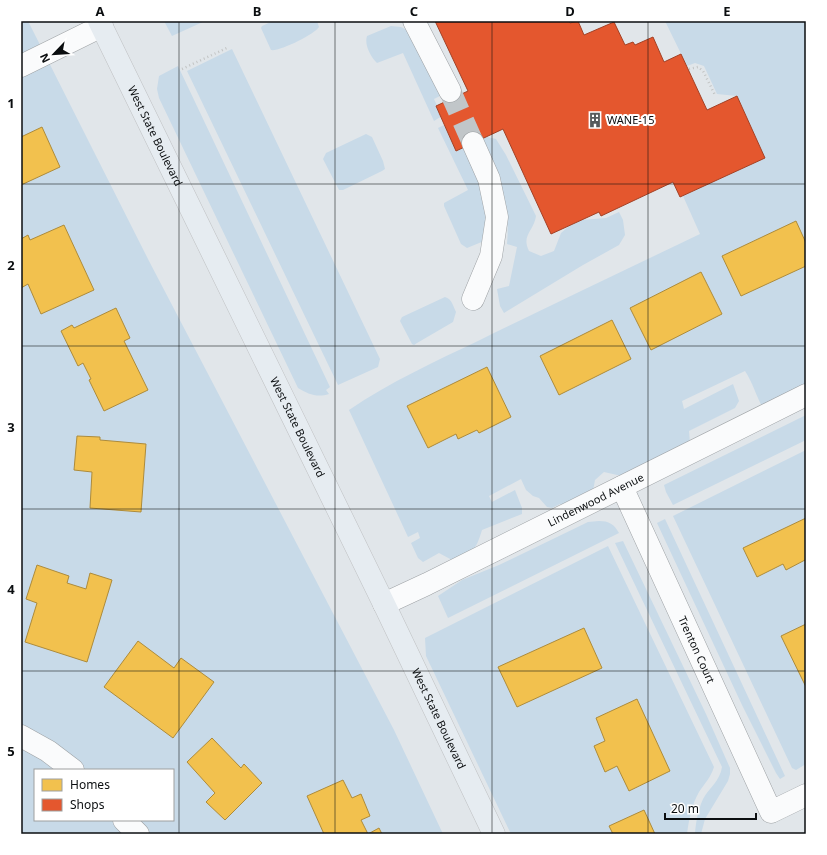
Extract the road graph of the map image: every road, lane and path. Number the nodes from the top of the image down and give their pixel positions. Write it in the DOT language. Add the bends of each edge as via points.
graph roads {
  1 [pos="414,21"];
  2 [pos="100,24"];
  3 [pos="229,47"];
  4 [pos="21,66"];
  5 [pos="182,69"];
  6 [pos="688,69"];
  7 [pos="450,91"];
  8 [pos="715,95"];
  9 [pos="473,143"];
  10 [pos="473,299"];
  11 [pos="806,395"];
  12 [pos="622,487"];
  13 [pos="384,604"];
  14 [pos="21,736"];
  15 [pos="71,769"];
  16 [pos="806,795"];
  17 [pos="125,821"];
  18 [pos="138,834"];
  19 [pos="494,834"];
  1 -- 7 [label="street"];
  2 -- 4 [label="street"];
  2 -- 13 [label="main road, West State Boulevard"];
  3 -- 5 [label="path"];
  6 -- 8 [label="path" via="698,67 703,71"];
  9 -- 10 [label="street" via="489,179 497,217 491,256"];
  11 -- 12 [label="street, Lindenwood Avenue"];
  12 -- 13 [label="street, Lindenwood Avenue"];
  12 -- 16 [label="street, Trenton Court" via="771,812"];
  13 -- 19 [label="main road, West State Boulevard"];
  14 -- 15 [label="street" via="48,751"];
  17 -- 18 [label="street"];
}
